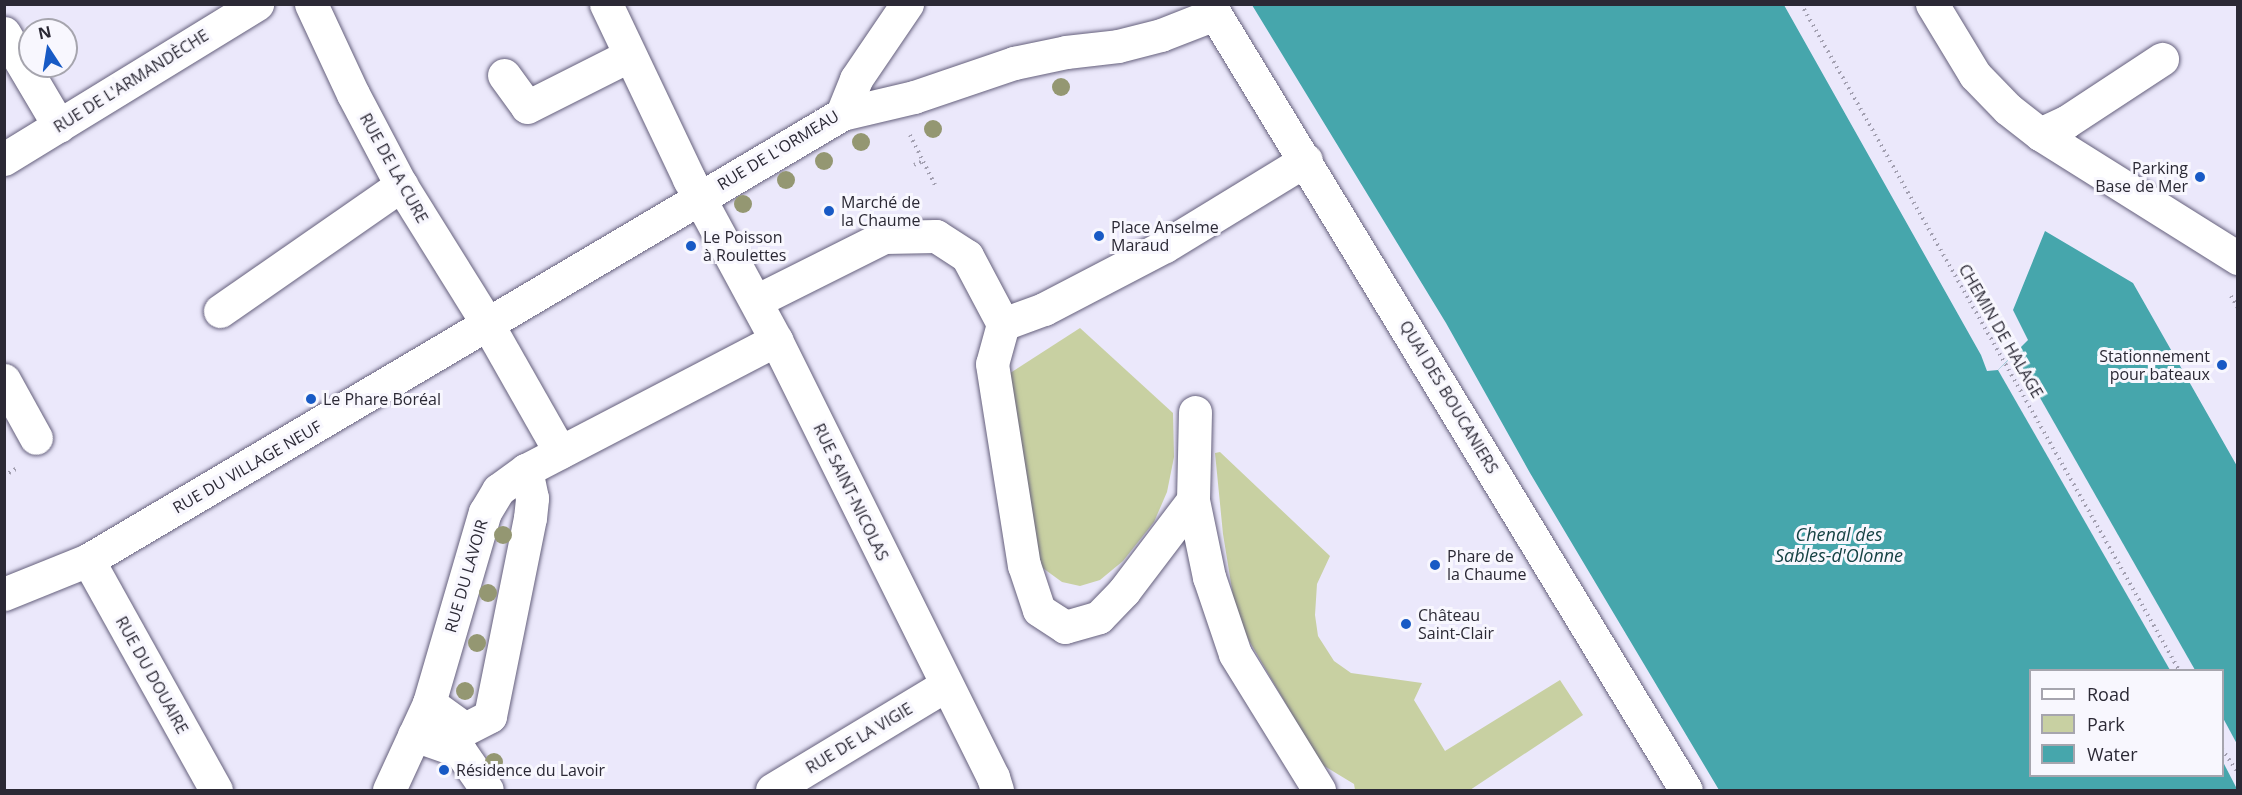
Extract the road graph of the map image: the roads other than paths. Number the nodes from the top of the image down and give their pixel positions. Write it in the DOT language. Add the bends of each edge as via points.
graph roads {
  1 [pos="257,4"];
  2 [pos="311,4"];
  3 [pos="606,4"];
  4 [pos="907,4"];
  5 [pos="1932,4"];
  6 [pos="1212,9"];
  7 [pos="4,33"];
  8 [pos="630,56"];
  9 [pos="2162,59"];
  10 [pos="504,75"];
  11 [pos="842,114"];
  12 [pos="59,126"];
  13 [pos="2040,134"];
  14 [pos="4,159"];
  15 [pos="1306,160"];
  16 [pos="401,185"];
  17 [pos="698,197"];
  18 [pos="2238,258"];
  19 [pos="756,301"];
  20 [pos="220,311"];
  21 [pos="1003,324"];
  22 [pos="488,325"];
  23 [pos="776,340"];
  24 [pos="4,380"];
  25 [pos="1195,412"];
  26 [pos="36,438"];
  27 [pos="560,452"];
  28 [pos="526,470"];
  29 [pos="1193,500"];
  30 [pos="88,560"];
  31 [pos="4,594"];
  32 [pos="946,685"];
  33 [pos="429,703"];
  34 [pos="414,735"];
  35 [pos="216,790"];
  36 [pos="389,790"];
  37 [pos="487,790"];
  38 [pos="772,790"];
  39 [pos="997,790"];
  40 [pos="1319,790"];
  41 [pos="1686,790"];
  1 -- 12 [label="street, RUE DE L'ARMANDÈCHE"];
  2 -- 16 [label="street, RUE DE LA CURE"];
  3 -- 8 [label="street, RUE SAINT-NICOLAS"];
  4 -- 11 [label="street, RUE DE L'ORMEAU" via="856,79"];
  5 -- 13 [label="street" via="1975,75"];
  6 -- 11 [label="street" via="1161,35 1014,63 914,97"];
  6 -- 15 [label="street, QUAI DES BOUCANIERS"];
  7 -- 12 [label="street"];
  8 -- 10 [label="street" via="527,107"];
  8 -- 17 [label="street, RUE SAINT-NICOLAS"];
  9 -- 13 [label="street" via="2066,122"];
  11 -- 17 [label="street, RUE DE L'ORMEAU"];
  12 -- 14 [label="street, RUE DE L'ARMANDÈCHE"];
  13 -- 18 [label="street"];
  15 -- 21 [label="street" via="1166,246 1044,309"];
  15 -- 41 [label="street, QUAI DES BOUCANIERS"];
  16 -- 20 [label="street"];
  16 -- 22 [label="street, RUE DE LA CURE"];
  17 -- 19 [label="street, RUE SAINT-NICOLAS"];
  17 -- 22 [label="street, RUE DU VILLAGE NEUF"];
  19 -- 21 [label="street" via="884,237 936,236 967,256"];
  19 -- 23 [label="street, RUE SAINT-NICOLAS"];
  21 -- 29 [label="street" via="992,364 1024,565 1039,610 1065,627 1099,617 1124,591"];
  22 -- 27 [label="street, RUE DE LA CURE"];
  22 -- 30 [label="street, RUE DU VILLAGE NEUF"];
  23 -- 27 [label="street, RUE DU LAVOIR"];
  23 -- 32 [label="street, RUE SAINT-NICOLAS"];
  24 -- 26 [label="street"];
  25 -- 29 [label="street"];
  27 -- 28 [label="street, RUE DU LAVOIR"];
  28 -- 33 [label="street, RUE DU LAVOIR" via="498,490 485,512"];
  28 -- 33 [label="street" via="532,498 530,518 490,716 465,729"];
  29 -- 40 [label="street" via="1209,577 1235,654"];
  30 -- 31 [label="street, RUE DU VILLAGE NEUF"];
  30 -- 35 [label="street, RUE DU DOUAIRE"];
  32 -- 38 [label="street, RUE DE LA VIGIE"];
  32 -- 39 [label="street, RUE SAINT-NICOLAS"];
  33 -- 34 [label="street, RUE DU LAVOIR"];
  34 -- 36 [label="street, RUE DU LAVOIR"];
  34 -- 37 [label="street" via="460,752"];
}
